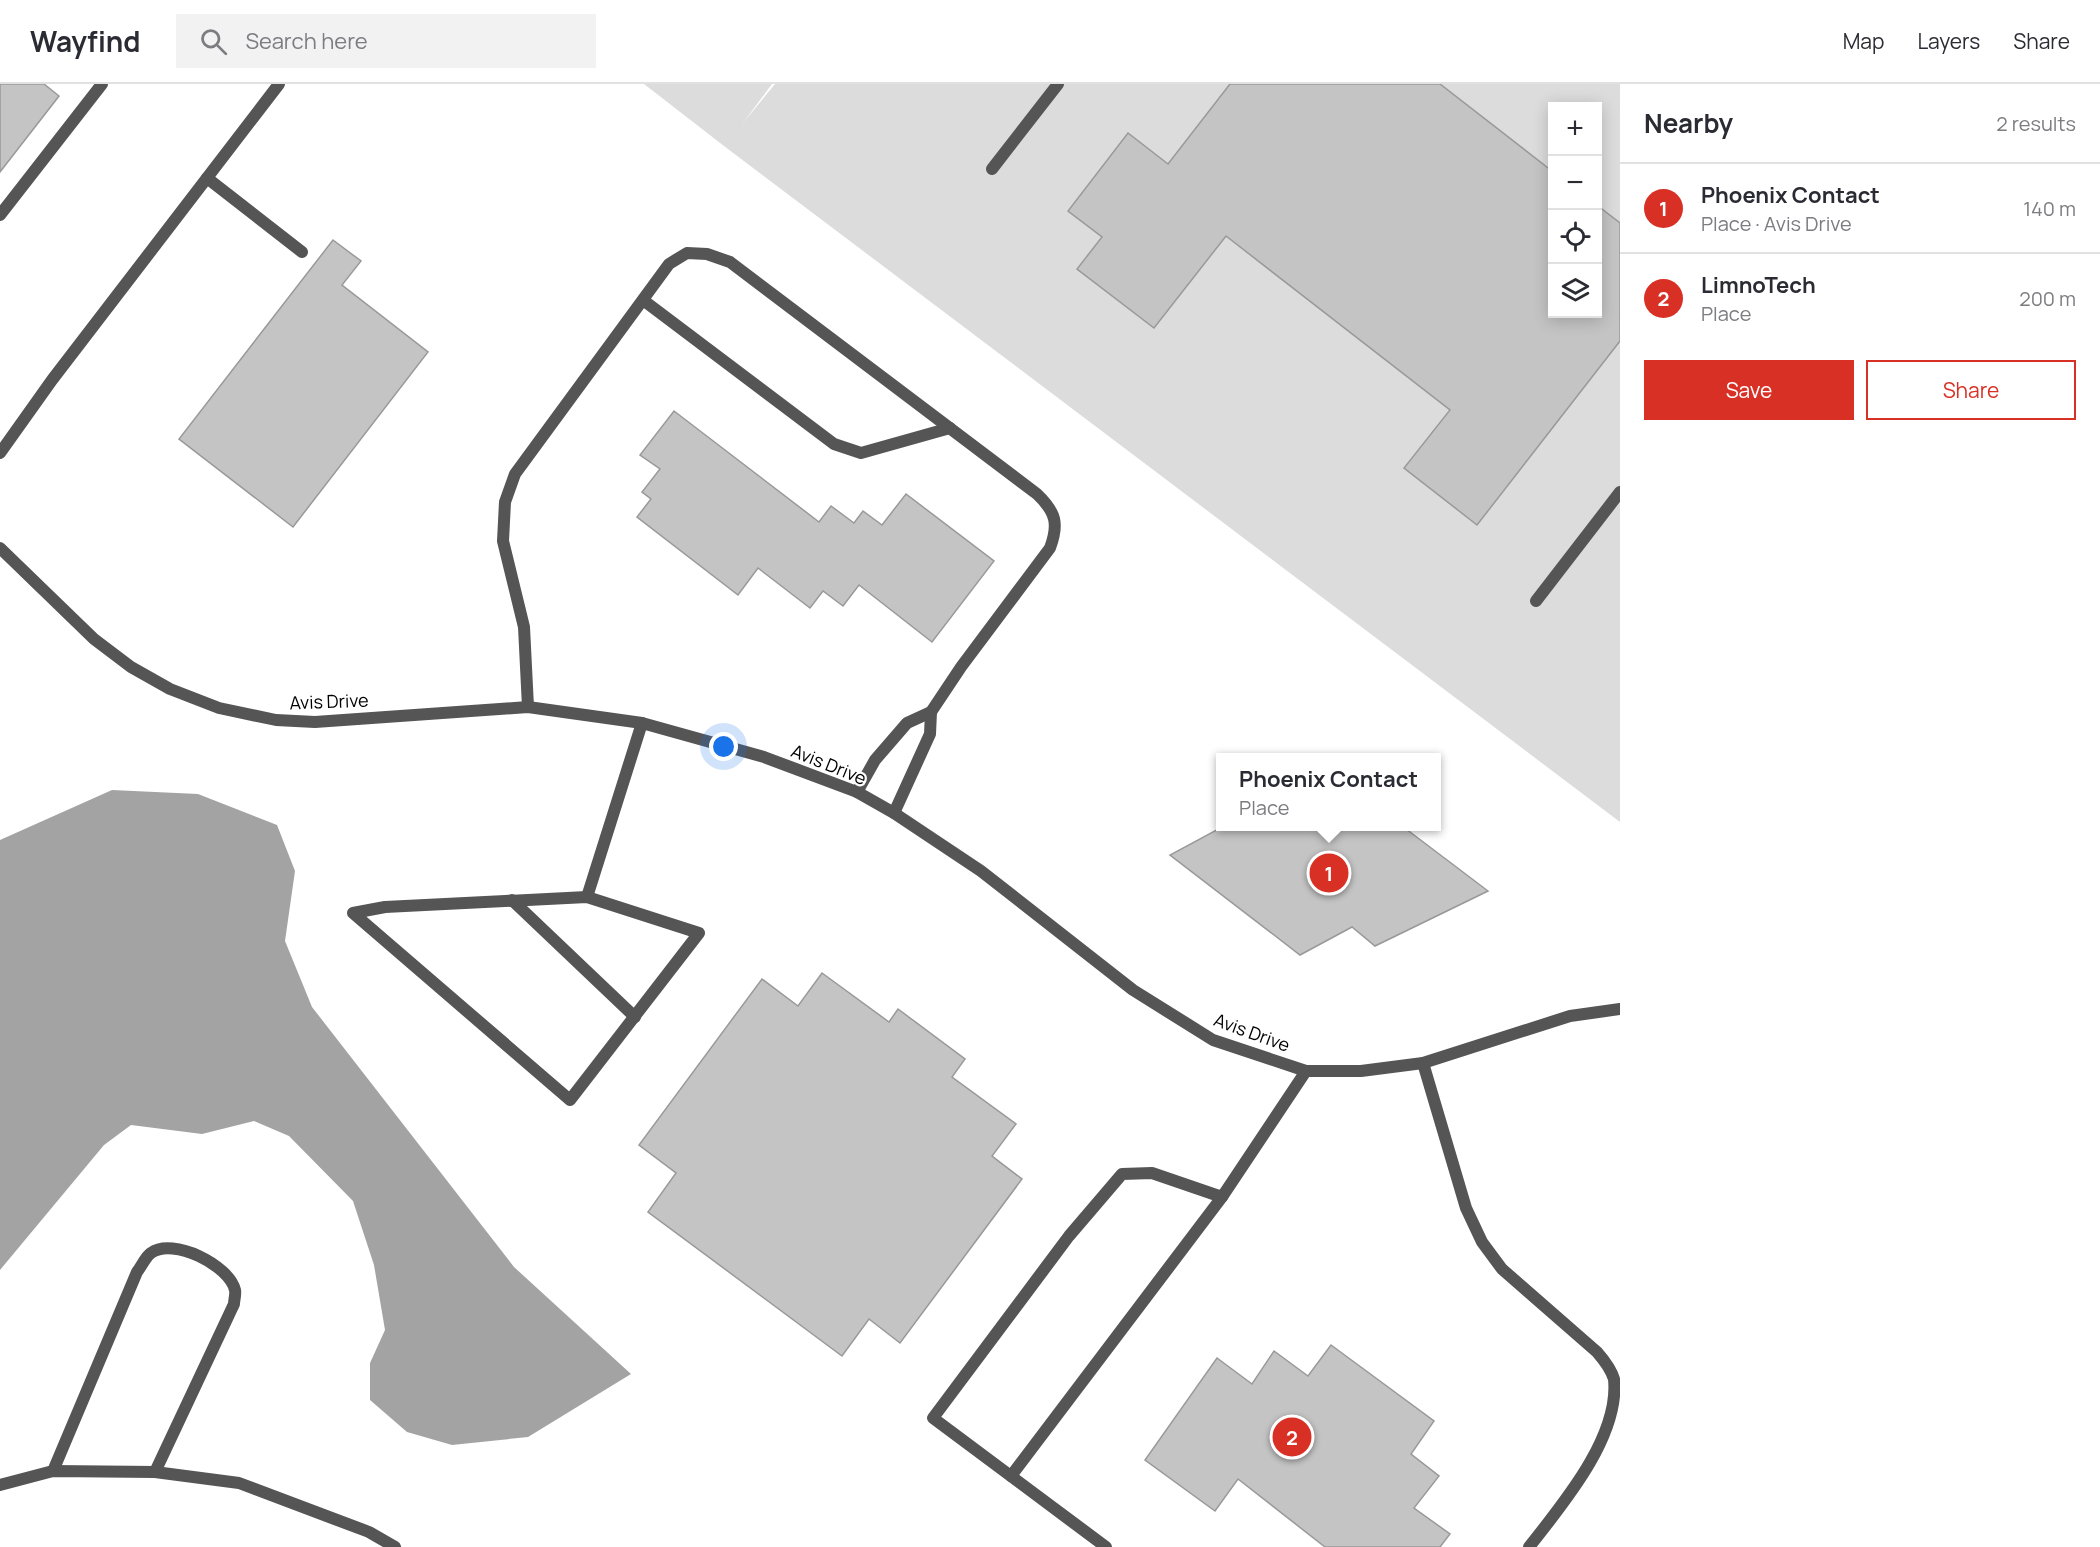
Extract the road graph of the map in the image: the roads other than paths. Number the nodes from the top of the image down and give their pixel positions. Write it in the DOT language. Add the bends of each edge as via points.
graph roads {
  1 [pos="102,84"];
  2 [pos="279,84"];
  3 [pos="1058,84"];
  4 [pos="992,169"];
  5 [pos="207,178"];
  6 [pos="0,215"];
  7 [pos="302,252"];
  8 [pos="643,300"];
  9 [pos="950,429"];
  10 [pos="0,453"];
  11 [pos="1620,492"];
  12 [pos="0,548"];
  13 [pos="1536,601"];
  14 [pos="528,706"];
  15 [pos="931,712"];
  16 [pos="642,723"];
  17 [pos="857,792"];
  18 [pos="894,813"];
  19 [pos="586,897"];
  20 [pos="512,900"];
  21 [pos="1620,1009"];
  22 [pos="635,1017"];
  23 [pos="1423,1063"];
  24 [pos="1306,1071"];
  25 [pos="1222,1197"];
  26 [pos="53,1471"];
  27 [pos="155,1472"];
  28 [pos="1011,1476"];
  29 [pos="0,1485"];
  30 [pos="395,1547"];
  31 [pos="1106,1547"];
  32 [pos="1529,1547"];
  1 -- 6 [label="street"];
  2 -- 5 [label="street"];
  3 -- 4 [label="street"];
  5 -- 7 [label="street"];
  5 -- 10 [label="street"];
  8 -- 9 [label="street" via="834,444 861,453"];
  8 -- 9 [label="street" via="669,264 687,253 707,254 730,262"];
  8 -- 14 [label="street" via="515,474 505,502 503,541 524,627"];
  9 -- 15 [label="street" via="1050,506 1056,532 1050,548"];
  11 -- 13 [label="street"];
  12 -- 14 [label="street, Avis Drive" via="94,639 131,667 170,689 219,708 276,720 315,722"];
  14 -- 16 [label="street, Avis Drive"];
  15 -- 17 [label="street" via="907,723 875,760"];
  15 -- 18 [label="street" via="930,734"];
  16 -- 17 [label="street, Avis Drive" via="764,757"];
  16 -- 19 [label="street"];
  17 -- 18 [label="street, Avis Drive"];
  18 -- 24 [label="street, Avis Drive" via="981,871 1143,996 1213,1040"];
  19 -- 20 [label="street"];
  19 -- 22 [label="street" via="699,933"];
  20 -- 22 [label="street"];
  20 -- 22 [label="street" via="385,906 353,913 570,1100"];
  21 -- 23 [label="street, Avis Drive" via="1570,1016"];
  23 -- 24 [label="street, Avis Drive" via="1361,1071"];
  23 -- 32 [label="street" via="1466,1208 1482,1242 1502,1269 1597,1352 1615,1380 1615,1420 1609,1437 1578,1485"];
  24 -- 25 [label="street"];
  25 -- 28 [label="street"];
  25 -- 28 [label="street" via="1152,1173 1122,1174 1070,1236 933,1418"];
  26 -- 27 [label="street"];
  26 -- 27 [label="street" via="137,1272 151,1253 171,1247 202,1257 226,1276 235,1290 234,1304"];
  26 -- 29 [label="street"];
  27 -- 30 [label="street" via="239,1483 369,1532"];
  28 -- 31 [label="street"];
}
